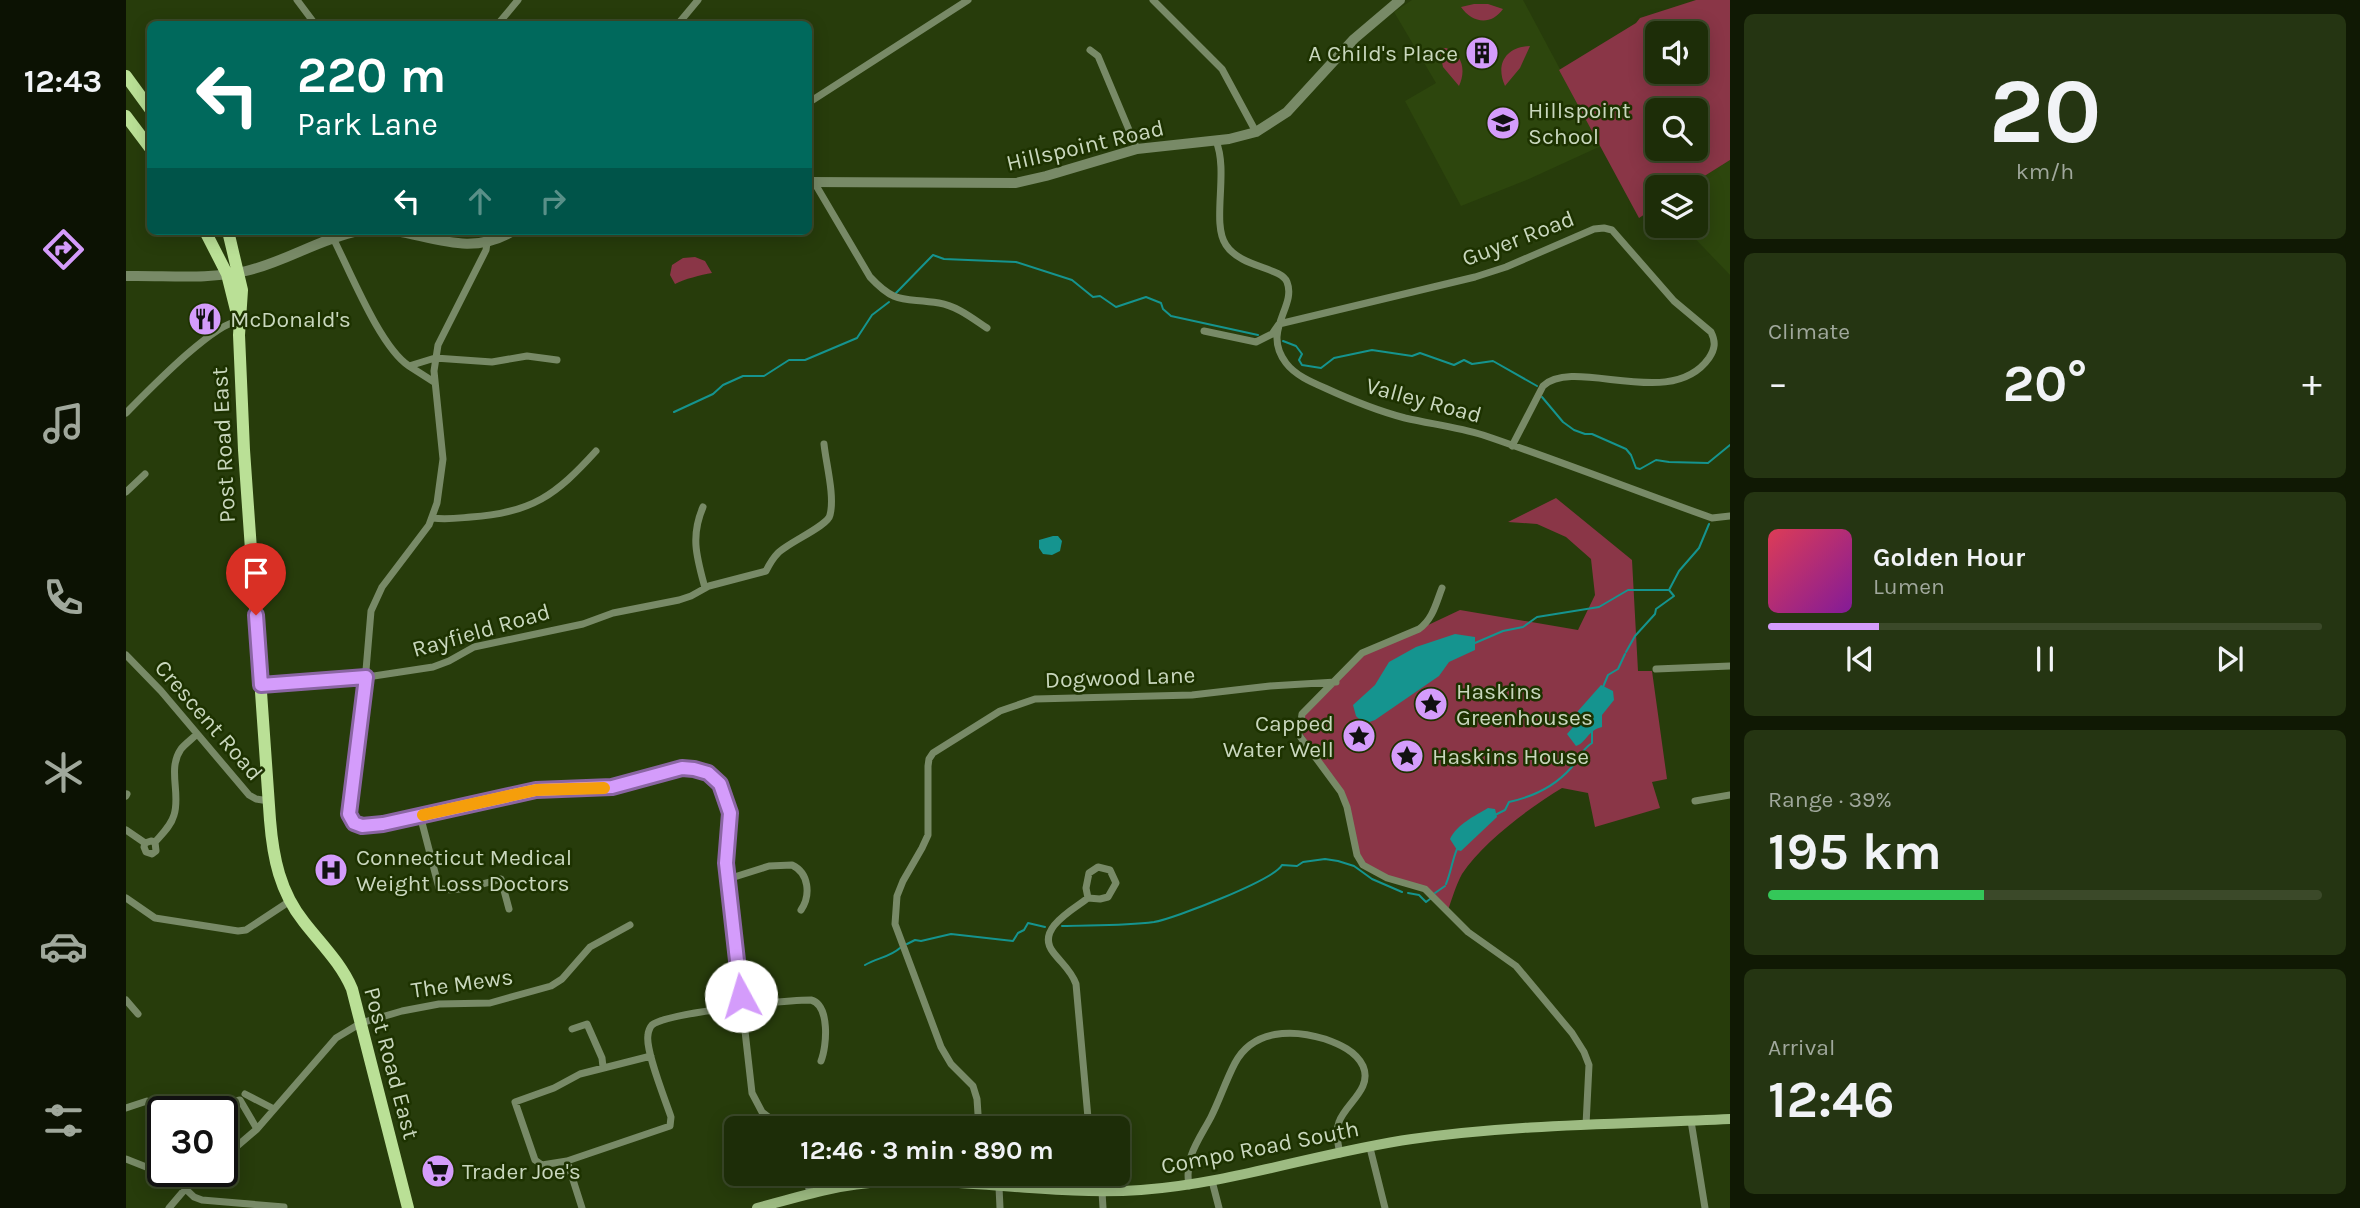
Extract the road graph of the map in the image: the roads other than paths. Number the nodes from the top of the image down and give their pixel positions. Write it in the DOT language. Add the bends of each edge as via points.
graph roads {
  1 [pos="297,0"];
  2 [pos="518,0"];
  3 [pos="698,0"];
  4 [pos="968,0"];
  5 [pos="1153,0"];
  6 [pos="1400,0"];
  7 [pos="313,21"];
  8 [pos="500,21"];
  9 [pos="680,21"];
  10 [pos="1090,50"];
  11 [pos="126,76"];
  12 [pos="812,100"];
  13 [pos="147,105"];
  14 [pos="126,116"];
  15 [pos="1256,132"];
  16 [pos="1216,141"];
  17 [pos="147,144"];
  18 [pos="1137,149"];
  19 [pos="812,182"];
  20 [pos="812,184"];
  21 [pos="208,235"];
  22 [pos="228,235"];
  23 [pos="344,235"];
  24 [pos="417,235"];
  25 [pos="489,235"];
  26 [pos="504,235"];
  27 [pos="333,238"];
  28 [pos="487,242"];
  29 [pos="233,273"];
  30 [pos="126,276"];
  31 [pos="239,321"];
  32 [pos="1279,324"];
  33 [pos="987,328"];
  34 [pos="1204,331"];
  35 [pos="435,358"];
  36 [pos="557,360"];
  37 [pos="409,366"];
  38 [pos="434,382"];
  39 [pos="126,413"];
  40 [pos="824,444"];
  41 [pos="1512,446"];
  42 [pos="596,451"];
  43 [pos="145,474"];
  44 [pos="126,492"];
  45 [pos="703,507"];
  46 [pos="1730,516"];
  47 [pos="433,518"];
  48 [pos="705,588"];
  49 [pos="1442,588"];
  50 [pos="126,655"];
  51 [pos="1730,666"];
  52 [pos="1656,668"];
  53 [pos="366,677"];
  54 [pos="1336,682"];
  55 [pos="1308,683"];
  56 [pos="261,685"];
  57 [pos="1315,699"];
  58 [pos="197,734"];
  59 [pos="1730,795"];
  60 [pos="269,801"];
  61 [pos="1695,801"];
  62 [pos="419,815"];
  63 [pos="126,830"];
  64 [pos="155,842"];
  65 [pos="145,843"];
  66 [pos="728,879"];
  67 [pos="126,898"];
  68 [pos="1088,898"];
  69 [pos="290,901"];
  70 [pos="509,909"];
  71 [pos="801,910"];
  72 [pos="630,925"];
  73 [pos="126,1000"];
  74 [pos="742,1007"];
  75 [pos="138,1014"];
  76 [pos="361,1023"];
  77 [pos="572,1028"];
  78 [pos="651,1056"];
  79 [pos="821,1061"];
  80 [pos="603,1067"];
  81 [pos="245,1094"];
  82 [pos="238,1100"];
  83 [pos="147,1101"];
  84 [pos="126,1108"];
  85 [pos="274,1109"];
  86 [pos="767,1116"];
  87 [pos="977,1116"];
  88 [pos="1088,1116"];
  89 [pos="1730,1119"];
  90 [pos="1691,1121"];
  91 [pos="1586,1125"];
  92 [pos="257,1129"];
  93 [pos="238,1145"];
  94 [pos="1370,1148"];
  95 [pos="1340,1154"];
  96 [pos="126,1159"];
  97 [pos="567,1161"];
  98 [pos="1212,1181"];
  99 [pos="808,1186"];
  100 [pos="847,1186"];
  101 [pos="999,1186"];
  102 [pos="1096,1186"];
  103 [pos="1189,1186"];
  104 [pos="185,1188"];
  105 [pos="1098,1192"];
  106 [pos="810,1194"];
  107 [pos="284,1207"];
  108 [pos="169,1208"];
  109 [pos="408,1208"];
  110 [pos="582,1208"];
  111 [pos="757,1208"];
  112 [pos="1000,1208"];
  113 [pos="1103,1208"];
  114 [pos="1219,1208"];
  115 [pos="1385,1208"];
  116 [pos="1705,1208"];
  1 -- 7 [label="street"];
  2 -- 8 [label="street"];
  3 -- 9 [label="street"];
  4 -- 12 [label="street"];
  5 -- 15 [label="street" via="1222,69"];
  6 -- 15 [label="street, Hillspoint Road" via="1354,39 1287,112"];
  10 -- 18 [label="street" via="1098,56"];
  11 -- 13 [label="main road"];
  14 -- 17 [label="main road"];
  15 -- 16 [label="street, Hillspoint Road"];
  16 -- 18 [label="street, Hillspoint Road"];
  16 -- 32 [label="street, Valley Road" via="1222,167 1222,237 1242,259 1286,280 1289,291"];
  18 -- 19 [label="street, Hillspoint Road" via="1016,183"];
  20 -- 33 [label="street" via="882,289 905,300 947,306"];
  21 -- 29 [label="main road, Post Road East"];
  22 -- 29 [label="main road, Post Road East"];
  23 -- 27 [label="street"];
  24 -- 28 [label="street" via="466,245"];
  25 -- 28 [label="street"];
  26 -- 28 [label="street"];
  27 -- 29 [label="street"];
  27 -- 37 [label="street" via="383,338"];
  28 -- 35 [label="street"];
  29 -- 30 [label="street"];
  29 -- 31 [label="main road, Post Road East" via="243,300"];
  31 -- 39 [label="street" via="222,326"];
  31 -- 56 [label="main road, Post Road East"];
  32 -- 34 [label="street" via="1272,334 1256,342"];
  32 -- 41 [label="street, Valley Road" via="1278,348 1292,369 1332,391 1390,414"];
  32 -- 41 [label="street, Guyer Road" via="1475,277 1594,229 1612,230 1674,301 1711,332 1712,353 1695,372 1664,382 1578,377 1549,380"];
  35 -- 36 [label="street" via="492,362 527,356"];
  35 -- 37 [label="street"];
  35 -- 38 [label="street"];
  37 -- 38 [label="street"];
  38 -- 47 [label="street" via="443,459"];
  40 -- 48 [label="street, Rayfield Road" via="830,517 778,553 766,571"];
  41 -- 46 [label="street, Valley Road" via="1712,519"];
  42 -- 47 [label="street" via="558,489 536,503 494,515"];
  43 -- 44 [label="street"];
  45 -- 48 [label="street" via="695,538"];
  47 -- 53 [label="street" via="374,602"];
  48 -- 53 [label="street, Rayfield Road" via="679,600 474,647 441,665"];
  49 -- 54 [label="street" via="1426,624 1362,653"];
  50 -- 58 [label="street, Crescent Road"];
  51 -- 52 [label="street"];
  53 -- 56 [label="street, Rayfield Road"];
  53 -- 62 [label="street" via="349,814 362,826"];
  54 -- 55 [label="street, Dogwood Lane"];
  54 -- 57 [label="street"];
  55 -- 57 [label="street"];
  55 -- 87 [label="street, Dogwood Lane" via="1180,696 1035,699 1000,711 933,753 928,766 928,835 897,896 894,924 941,1047 973,1086"];
  56 -- 60 [label="main road, Post Road East"];
  57 -- 91 [label="street" via="1302,714 1299,735 1344,798 1360,861 1376,873 1425,889 1468,932 1516,966 1539,992 1587,1058"];
  58 -- 60 [label="street, Crescent Road" via="249,795"];
  58 -- 64 [label="street" via="180,750 174,815"];
  59 -- 61 [label="street"];
  60 -- 69 [label="main road, Post Road East" via="275,860"];
  62 -- 66 [label="street" via="536,790 605,788 694,769 715,778 726,797"];
  62 -- 70 [label="street" via="439,888 445,891 501,879"];
  63 -- 65 [label="street"];
  64 -- 65 [label="street"];
  64 -- 65 [label="street" via="157,848 150,854 144,850"];
  66 -- 71 [label="street" via="769,866 792,865 807,884"];
  66 -- 74 [label="street"];
  67 -- 69 [label="street" via="155,918 238,931"];
  68 -- 68 [label="street" via="1089,873 1098,867 1110,870 1116,883 1108,897"];
  68 -- 88 [label="street" via="1049,932 1053,952 1070,969 1076,984"];
  69 -- 76 [label="main road, Post Road East" via="345,973"];
  72 -- 76 [label="street, The Mews" via="590,947 551,986 490,1003 439,1004"];
  73 -- 75 [label="street"];
  74 -- 78 [label="street" via="657,1023 647,1037"];
  74 -- 79 [label="street" via="816,1002 822,1010 827,1046"];
  74 -- 86 [label="street" via="752,1097"];
  76 -- 85 [label="street" via="336,1038"];
  76 -- 109 [label="main road, Post Road East"];
  77 -- 80 [label="street" via="587,1024"];
  78 -- 80 [label="street"];
  78 -- 97 [label="street" via="670,1126"];
  80 -- 97 [label="street" via="515,1102 535,1160 542,1165"];
  81 -- 85 [label="street"];
  82 -- 92 [label="street"];
  83 -- 84 [label="street"];
  85 -- 92 [label="street"];
  89 -- 90 [label="main road, Compo Road South"];
  90 -- 91 [label="main road, Compo Road South"];
  90 -- 116 [label="street"];
  91 -- 94 [label="main road, Compo Road South" via="1427,1138"];
  92 -- 93 [label="street"];
  94 -- 95 [label="main road, Compo Road South"];
  94 -- 115 [label="street"];
  95 -- 98 [label="main road, Compo Road South"];
  95 -- 103 [label="street" via="1338,1124 1362,1087 1362,1064 1345,1047 1312,1035 1270,1035 1250,1044 1235,1063 1193,1148"];
  96 -- 104 [label="street" via="174,1178"];
  97 -- 110 [label="street"];
  98 -- 103 [label="main road, Compo Road South"];
  98 -- 114 [label="street"];
  99 -- 106 [label="street"];
  100 -- 106 [label="main road, Compo Road South"];
  101 -- 105 [label="main road, Compo Road South"];
  101 -- 112 [label="street"];
  102 -- 105 [label="street"];
  103 -- 105 [label="main road, Compo Road South"];
  104 -- 107 [label="street" via="210,1202"];
  104 -- 108 [label="street"];
  105 -- 113 [label="street"];
  106 -- 111 [label="main road, Compo Road South"];
}
